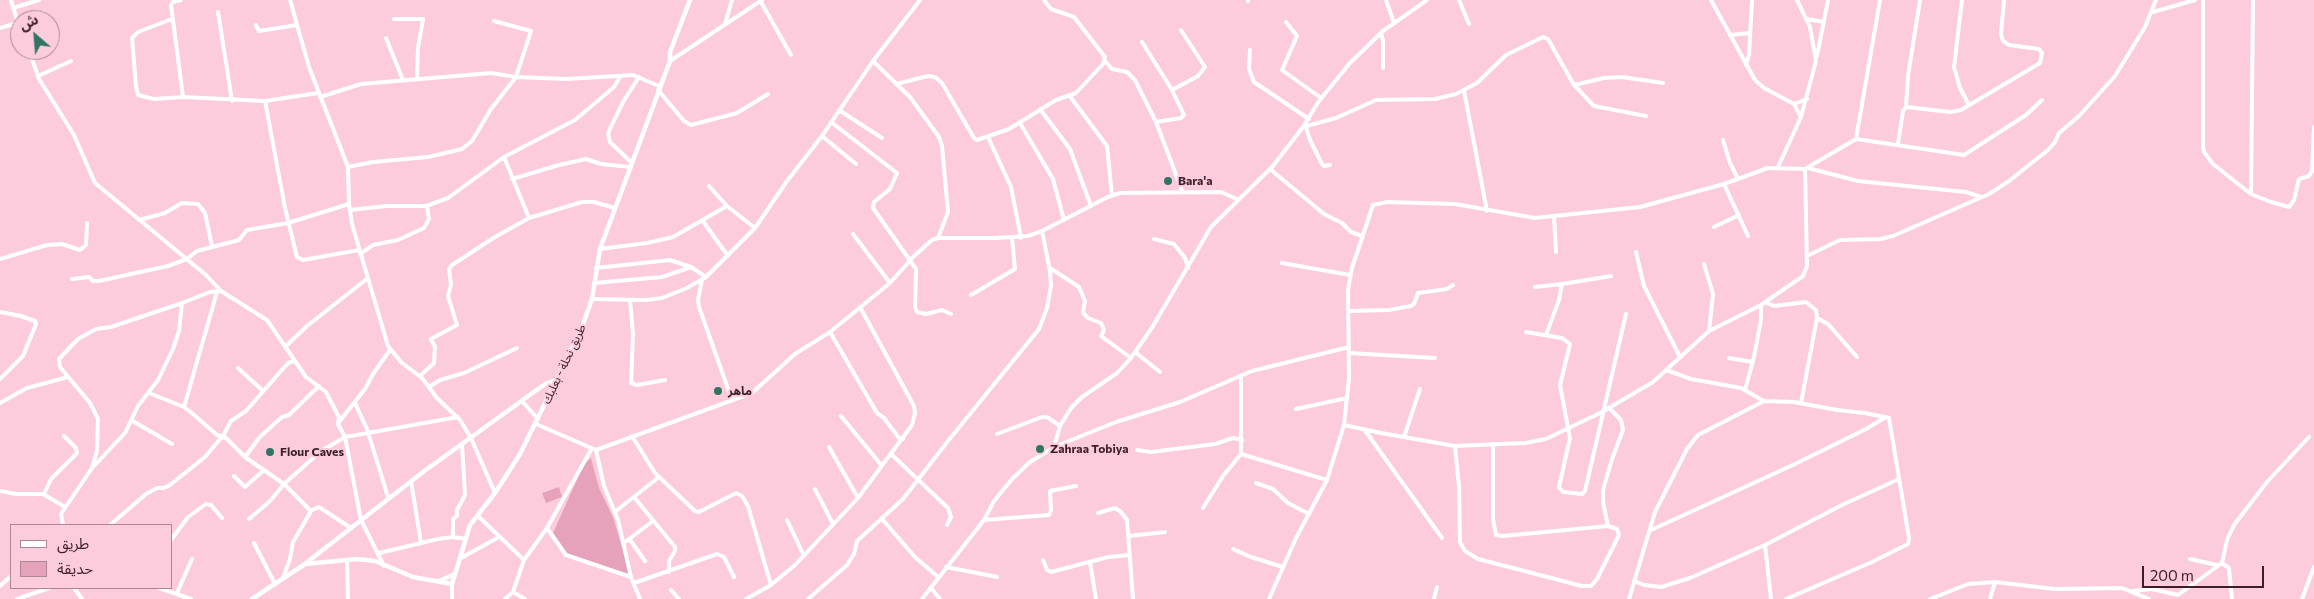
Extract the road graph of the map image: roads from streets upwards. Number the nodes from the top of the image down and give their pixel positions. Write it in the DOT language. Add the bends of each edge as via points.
graph roads {
  1 [pos="11,0"];
  2 [pos="39,0"];
  3 [pos="181,0"];
  4 [pos="290,0"];
  5 [pos="690,0"];
  6 [pos="732,0"];
  7 [pos="920,0"];
  8 [pos="1044,0"];
  9 [pos="1386,0"];
  10 [pos="1427,0"];
  11 [pos="1459,0"];
  12 [pos="1711,0"];
  13 [pos="1752,0"];
  14 [pos="1797,0"];
  15 [pos="1828,0"];
  16 [pos="1880,0"];
  17 [pos="1920,0"];
  18 [pos="1962,0"];
  19 [pos="2004,0"];
  20 [pos="2156,0"];
  21 [pos="2195,0"];
  22 [pos="2203,0"];
  23 [pos="2253,0"];
  24 [pos="761,1"];
  25 [pos="13,8"];
  26 [pos="218,12"];
  27 [pos="2152,12"];
  28 [pos="172,19"];
  29 [pos="394,19"];
  30 [pos="1807,19"];
  31 [pos="494,21"];
  32 [pos="1286,22"];
  33 [pos="1824,22"];
  34 [pos="1394,23"];
  35 [pos="725,24"];
  36 [pos="1469,24"];
  37 [pos="256,25"];
  38 [pos="297,25"];
  39 [pos="1181,30"];
  40 [pos="1750,33"];
  41 [pos="1381,34"];
  42 [pos="1730,35"];
  43 [pos="386,38"];
  44 [pos="1142,42"];
  45 [pos="1250,50"];
  46 [pos="791,55"];
  47 [pos="32,60"];
  48 [pos="71,61"];
  49 [pos="670,61"];
  50 [pos="873,61"];
  51 [pos="1816,61"];
  52 [pos="1105,62"];
  53 [pos="1746,65"];
  54 [pos="1383,68"];
  55 [pos="38,76"];
  56 [pos="516,77"];
  57 [pos="620,77"];
  58 [pos="639,77"];
  59 [pos="403,80"];
  60 [pos="417,80"];
  61 [pos="896,84"];
  62 [pos="1663,84"];
  63 [pos="1574,85"];
  64 [pos="659,88"];
  65 [pos="1172,90"];
  66 [pos="1464,91"];
  67 [pos="768,94"];
  68 [pos="319,95"];
  69 [pos="1069,95"];
  70 [pos="183,97"];
  71 [pos="1321,98"];
  72 [pos="1807,99"];
  73 [pos="2042,100"];
  74 [pos="232,101"];
  75 [pos="265,102"];
  76 [pos="1794,104"];
  77 [pos="1969,105"];
  78 [pos="1906,107"];
  79 [pos="839,110"];
  80 [pos="1040,110"];
  81 [pos="1646,116"];
  82 [pos="1801,116"];
  83 [pos="1309,118"];
  84 [pos="831,122"];
  85 [pos="1156,122"];
  86 [pos="1020,123"];
  87 [pos="1305,127"];
  88 [pos="2314,127"];
  89 [pos="822,136"];
  90 [pos="988,137"];
  91 [pos="882,138"];
  92 [pos="1856,139"];
  93 [pos="1723,140"];
  94 [pos="1898,144"];
  95 [pos="504,157"];
  96 [pos="856,164"];
  97 [pos="632,165"];
  98 [pos="1330,165"];
  99 [pos="348,167"];
  100 [pos="1778,167"];
  101 [pos="1806,168"];
  102 [pos="1270,169"];
  103 [pos="1738,179"];
  104 [pos="512,180"];
  105 [pos="1724,184"];
  106 [pos="710,186"];
  107 [pos="1183,193"];
  108 [pos="2251,194"];
  109 [pos="1112,196"];
  110 [pos="1981,197"];
  111 [pos="1238,200"];
  112 [pos="349,204"];
  113 [pos="427,206"];
  114 [pos="727,206"];
  115 [pos="1091,206"];
  116 [pos="614,208"];
  117 [pos="350,210"];
  118 [pos="1487,211"];
  119 [pos="1738,215"];
  120 [pos="1554,217"];
  121 [pos="529,218"];
  122 [pos="139,220"];
  123 [pos="702,220"];
  124 [pos="1064,220"];
  125 [pos="87,223"];
  126 [pos="288,223"];
  127 [pos="1714,227"];
  128 [pos="755,228"];
  129 [pos="1042,231"];
  130 [pos="853,234"];
  131 [pos="1362,236"];
  132 [pos="1748,236"];
  133 [pos="938,238"];
  134 [pos="1012,238"];
  135 [pos="1021,238"];
  136 [pos="1154,239"];
  137 [pos="212,246"];
  138 [pos="600,249"];
  139 [pos="360,252"];
  140 [pos="1556,252"];
  141 [pos="1636,252"];
  142 [pos="728,256"];
  143 [pos="1807,256"];
  144 [pos="0,259"];
  145 [pos="187,259"];
  146 [pos="910,261"];
  147 [pos="1282,263"];
  148 [pos="1704,264"];
  149 [pos="691,267"];
  150 [pos="596,268"];
  151 [pos="1050,268"];
  152 [pos="1188,268"];
  153 [pos="1350,276"];
  154 [pos="1611,276"];
  155 [pos="368,278"];
  156 [pos="704,278"];
  157 [pos="72,280"];
  158 [pos="595,283"];
  159 [pos="890,283"];
  160 [pos="1562,284"];
  161 [pos="1453,286"];
  162 [pos="1535,287"];
  163 [pos="219,292"];
  164 [pos="971,295"];
  165 [pos="592,299"];
  166 [pos="630,300"];
  167 [pos="182,303"];
  168 [pos="1763,303"];
  169 [pos="860,307"];
  170 [pos="1349,311"];
  171 [pos="0,312"];
  172 [pos="951,314"];
  173 [pos="1626,314"];
  174 [pos="1817,318"];
  175 [pos="1709,331"];
  176 [pos="830,332"];
  177 [pos="1526,332"];
  178 [pos="1546,335"];
  179 [pos="285,347"];
  180 [pos="1349,347"];
  181 [pos="517,348"];
  182 [pos="390,350"];
  183 [pos="1135,352"];
  184 [pos="1349,353"];
  185 [pos="1857,357"];
  186 [pos="1131,358"];
  187 [pos="1435,358"];
  188 [pos="1680,358"];
  189 [pos="1729,358"];
  190 [pos="294,361"];
  191 [pos="1753,362"];
  192 [pos="238,368"];
  193 [pos="1666,370"];
  194 [pos="1160,372"];
  195 [pos="1241,375"];
  196 [pos="420,376"];
  197 [pos="68,377"];
  198 [pos="0,379"];
  199 [pos="556,380"];
  200 [pos="665,380"];
  201 [pos="319,386"];
  202 [pos="429,387"];
  203 [pos="1420,388"];
  204 [pos="1745,390"];
  205 [pos="263,391"];
  206 [pos="149,393"];
  207 [pos="1347,398"];
  208 [pos="732,400"];
  209 [pos="522,401"];
  210 [pos="1764,401"];
  211 [pos="0,403"];
  212 [pos="355,403"];
  213 [pos="1801,404"];
  214 [pos="184,407"];
  215 [pos="1609,408"];
  216 [pos="1296,409"];
  217 [pos="1602,412"];
  218 [pos="841,416"];
  219 [pos="458,417"];
  220 [pos="1886,417"];
  221 [pos="132,420"];
  222 [pos="537,421"];
  223 [pos="338,424"];
  224 [pos="1344,425"];
  225 [pos="1060,426"];
  226 [pos="1568,429"];
  227 [pos="1364,430"];
  228 [pos="369,433"];
  229 [pos="997,434"];
  230 [pos="64,436"];
  231 [pos="632,436"];
  232 [pos="224,437"];
  233 [pos="344,437"];
  234 [pos="1404,437"];
  235 [pos="2309,437"];
  236 [pos="471,438"];
  237 [pos="903,439"];
  238 [pos="1242,440"];
  239 [pos="172,444"];
  240 [pos="462,444"];
  241 [pos="1493,444"];
  242 [pos="1455,446"];
  243 [pos="1054,447"];
  244 [pos="829,448"];
  245 [pos="594,449"];
  246 [pos="1137,450"];
  247 [pos="891,454"];
  248 [pos="1241,454"];
  249 [pos="245,457"];
  250 [pos="882,466"];
  251 [pos="92,468"];
  252 [pos="264,470"];
  253 [pos="234,476"];
  254 [pos="659,477"];
  255 [pos="919,478"];
  256 [pos="1899,479"];
  257 [pos="1327,480"];
  258 [pos="410,481"];
  259 [pos="1256,483"];
  260 [pos="284,484"];
  261 [pos="1076,486"];
  262 [pos="815,489"];
  263 [pos="0,491"];
  264 [pos="495,492"];
  265 [pos="44,494"];
  266 [pos="634,496"];
  267 [pos="388,497"];
  268 [pos="858,498"];
  269 [pos="65,507"];
  270 [pos="1203,508"];
  271 [pos="310,511"];
  272 [pos="616,511"];
  273 [pos="1098,513"];
  274 [pos="1309,514"];
  275 [pos="478,516"];
  276 [pos="222,518"];
  277 [pos="249,519"];
  278 [pos="882,519"];
  279 [pos="361,520"];
  280 [pos="786,520"];
  281 [pos="984,520"];
  282 [pos="653,521"];
  283 [pos="63,524"];
  284 [pos="111,524"];
  285 [pos="833,524"];
  286 [pos="947,526"];
  287 [pos="1608,526"];
  288 [pos="351,528"];
  289 [pos="547,528"];
  290 [pos="1649,531"];
  291 [pos="1165,532"];
  292 [pos="1129,536"];
  293 [pos="453,537"];
  294 [pos="500,537"];
  295 [pos="1442,538"];
  296 [pos="172,539"];
  297 [pos="466,539"];
  298 [pos="630,540"];
  299 [pos="625,542"];
  300 [pos="254,543"];
  301 [pos="421,543"];
  302 [pos="1765,545"];
  303 [pos="1233,549"];
  304 [pos="379,553"];
  305 [pos="1130,555"];
  306 [pos="804,556"];
  307 [pos="462,558"];
  308 [pos="192,559"];
  309 [pos="2190,559"];
  310 [pos="524,560"];
  311 [pos="1043,560"];
  312 [pos="347,561"];
  313 [pos="645,561"];
  314 [pos="1090,562"];
  315 [pos="305,564"];
  316 [pos="2220,564"];
  317 [pos="384,566"];
  318 [pos="2314,566"];
  319 [pos="946,567"];
  320 [pos="1283,567"];
  321 [pos="669,572"];
  322 [pos="456,573"];
  323 [pos="10,577"];
  324 [pos="631,577"];
  325 [pos="734,577"];
  326 [pos="938,577"];
  327 [pos="997,577"];
  328 [pos="283,578"];
  329 [pos="438,581"];
  330 [pos="1634,581"];
  331 [pos="1995,582"];
  332 [pos="634,583"];
  333 [pos="275,584"];
  334 [pos="452,584"];
  335 [pos="771,584"];
  336 [pos="0,586"];
  337 [pos="1436,587"];
  338 [pos="931,588"];
  339 [pos="46,589"];
  340 [pos="164,589"];
  341 [pos="672,590"];
  342 [pos="2133,591"];
  343 [pos="177,592"];
  344 [pos="512,592"];
  345 [pos="261,593"];
  346 [pos="17,599"];
  347 [pos="191,599"];
  348 [pos="252,599"];
  349 [pos="264,599"];
  350 [pos="348,599"];
  351 [pos="453,599"];
  352 [pos="505,599"];
  353 [pos="525,599"];
  354 [pos="640,599"];
  355 [pos="679,599"];
  356 [pos="746,599"];
  357 [pos="808,599"];
  358 [pos="922,599"];
  359 [pos="940,599"];
  360 [pos="1096,599"];
  361 [pos="1133,599"];
  362 [pos="1268,599"];
  363 [pos="1434,599"];
  364 [pos="1629,599"];
  365 [pos="1771,599"];
  366 [pos="1786,599"];
  367 [pos="1930,599"];
  368 [pos="1990,599"];
  369 [pos="2149,599"];
  370 [pos="2232,599"];
  371 [pos="2302,599"];
  1 -- 25 [label="street"];
  2 -- 25 [label="street"];
  3 -- 28 [label="street" via="172,4"];
  4 -- 38 [label="street"];
  5 -- 49 [label="street, طريق نحلة - بعلبك" via="670,52"];
  6 -- 35 [label="street"];
  7 -- 50 [label="street"];
  8 -- 52 [label="street" via="1051,8 1074,17 1104,54"];
  9 -- 34 [label="street"];
  10 -- 34 [label="street"];
  11 -- 36 [label="street"];
  12 -- 42 [label="street"];
  13 -- 40 [label="street"];
  14 -- 30 [label="street"];
  15 -- 33 [label="street"];
  16 -- 92 [label="street"];
  17 -- 78 [label="street"];
  18 -- 77 [label="street" via="1954,67"];
  19 -- 77 [label="street" via="2004,41 2009,45 2039,49 2041,61"];
  20 -- 27 [label="street"];
  21 -- 27 [label="street"];
  22 -- 108 [label="street" via="2203,149 2221,172"];
  23 -- 108 [label="street"];
  24 -- 35 [label="street"];
  24 -- 46 [label="street"];
  26 -- 74 [label="street"];
  27 -- 110 [label="street" via="2114,76 2079,116 2058,133 2052,145 2009,181"];
  28 -- 70 [label="street"];
  28 -- 70 [label="street" via="133,36 136,86 138,96 142,97"];
  29 -- 60 [label="street" via="423,19"];
  30 -- 33 [label="street"];
  30 -- 51 [label="street"];
  31 -- 56 [label="street" via="531,31"];
  32 -- 71 [label="street" via="1297,36 1282,70"];
  33 -- 51 [label="street"];
  34 -- 41 [label="street"];
  35 -- 49 [label="street"];
  37 -- 38 [label="street" via="260,31"];
  38 -- 68 [label="street"];
  39 -- 65 [label="street" via="1205,67 1198,76"];
  40 -- 42 [label="street"];
  40 -- 53 [label="street"];
  41 -- 54 [label="street"];
  41 -- 71 [label="street" via="1350,63"];
  42 -- 53 [label="street"];
  43 -- 59 [label="street"];
  44 -- 65 [label="street"];
  45 -- 83 [label="street" via="1249,69 1254,82"];
  47 -- 55 [label="street"];
  48 -- 55 [label="street"];
  49 -- 64 [label="street, طريق نحلة - بعلبك"];
  50 -- 61 [label="street"];
  50 -- 79 [label="street"];
  51 -- 72 [label="street"];
  52 -- 69 [label="street" via="1078,91"];
  52 -- 85 [label="street" via="1112,70 1132,76"];
  53 -- 76 [label="street" via="1760,86"];
  55 -- 122 [label="street" via="74,135 95,183"];
  56 -- 57 [label="street"];
  56 -- 60 [label="street" via="491,73"];
  56 -- 99 [label="street" via="472,141 462,149 428,157"];
  57 -- 58 [label="street"];
  57 -- 95 [label="street" via="614,87 575,120"];
  58 -- 64 [label="street"];
  58 -- 97 [label="street" via="622,102 608,134 610,142"];
  59 -- 60 [label="street"];
  59 -- 68 [label="street" via="352,86"];
  61 -- 90 [label="street" via="935,77 942,83 974,138"];
  61 -- 133 [label="street" via="928,120 942,146 948,212"];
  62 -- 63 [label="street" via="1622,76"];
  63 -- 66 [label="street" via="1548,39 1543,37 1502,57 1477,83"];
  63 -- 81 [label="street" via="1594,106"];
  64 -- 67 [label="street" via="684,121 691,125 737,113"];
  64 -- 97 [label="street, طريق نحلة - بعلبك"];
  65 -- 85 [label="street" via="1183,117"];
  66 -- 87 [label="street" via="1435,99 1376,100 1336,118"];
  66 -- 118 [label="street"];
  68 -- 75 [label="street"];
  68 -- 99 [label="street"];
  69 -- 80 [label="street"];
  69 -- 109 [label="street" via="1107,146"];
  70 -- 74 [label="street"];
  71 -- 83 [label="street"];
  72 -- 76 [label="street"];
  72 -- 82 [label="street"];
  73 -- 94 [label="street" via="2032,111 1968,154"];
  74 -- 75 [label="street"];
  75 -- 126 [label="street"];
  76 -- 82 [label="street"];
  77 -- 78 [label="street" via="1951,112"];
  78 -- 94 [label="street"];
  79 -- 84 [label="street"];
  79 -- 91 [label="street"];
  80 -- 86 [label="street"];
  80 -- 115 [label="street" via="1070,149"];
  82 -- 100 [label="street"];
  83 -- 87 [label="street"];
  84 -- 89 [label="street"];
  84 -- 146 [label="street" via="897,174 890,189 872,206"];
  85 -- 107 [label="street"];
  86 -- 90 [label="street"];
  86 -- 124 [label="street" via="1054,179"];
  87 -- 98 [label="street" via="1322,164"];
  87 -- 102 [label="street"];
  88 -- 108 [label="street" via="2312,171 2309,176 2298,180 2292,204 2285,207"];
  89 -- 96 [label="street"];
  89 -- 128 [label="street"];
  90 -- 135 [label="street" via="1011,187"];
  92 -- 94 [label="street"];
  92 -- 101 [label="street"];
  93 -- 103 [label="street"];
  95 -- 104 [label="street"];
  95 -- 113 [label="street" via="460,190"];
  97 -- 104 [label="street" via="601,164 586,159"];
  97 -- 116 [label="street, طريق نحلة - بعلبك"];
  99 -- 112 [label="street"];
  100 -- 101 [label="street"];
  100 -- 103 [label="street"];
  101 -- 110 [label="street" via="1858,181 1966,192"];
  101 -- 143 [label="street"];
  102 -- 111 [label="street"];
  102 -- 131 [label="street" via="1319,210"];
  103 -- 105 [label="street"];
  104 -- 121 [label="street"];
  105 -- 119 [label="street"];
  105 -- 120 [label="street" via="1640,207"];
  106 -- 114 [label="street"];
  107 -- 109 [label="street" via="1120,193"];
  107 -- 111 [label="street" via="1220,192"];
  109 -- 115 [label="street"];
  110 -- 143 [label="street" via="1887,239 1840,240"];
  111 -- 152 [label="street" via="1211,227"];
  112 -- 117 [label="street"];
  112 -- 126 [label="street"];
  113 -- 117 [label="street"];
  113 -- 139 [label="street" via="428,223 424,228"];
  114 -- 123 [label="street"];
  114 -- 128 [label="street"];
  115 -- 124 [label="street"];
  116 -- 121 [label="street" via="582,202"];
  116 -- 138 [label="street, طريق نحلة - بعلبك"];
  117 -- 139 [label="street"];
  118 -- 120 [label="street" via="1535,218"];
  118 -- 131 [label="street" via="1455,204 1378,203 1372,207"];
  119 -- 127 [label="street"];
  119 -- 132 [label="street"];
  120 -- 140 [label="street"];
  121 -- 196 [label="street" via="494,236 451,266 448,296 457,325 431,339 435,347 434,363"];
  122 -- 137 [label="street" via="165,213 182,203 198,204 205,214"];
  122 -- 145 [label="street"];
  123 -- 138 [label="street" via="684,232 659,241"];
  123 -- 142 [label="street"];
  124 -- 129 [label="street"];
  125 -- 144 [label="street" via="86,245 80,250 62,244 47,245"];
  126 -- 137 [label="street" via="247,230 239,240"];
  126 -- 139 [label="street" via="299,260"];
  128 -- 142 [label="street"];
  129 -- 135 [label="street"];
  129 -- 151 [label="street"];
  130 -- 159 [label="street"];
  131 -- 153 [label="street"];
  133 -- 134 [label="street"];
  133 -- 146 [label="street" via="927,243"];
  134 -- 135 [label="street"];
  134 -- 164 [label="street" via="1014,269"];
  136 -- 152 [label="street" via="1174,244"];
  137 -- 145 [label="street"];
  138 -- 150 [label="street, طريق نحلة - بعلبك"];
  139 -- 155 [label="street"];
  141 -- 188 [label="street" via="1644,286"];
  142 -- 156 [label="street"];
  143 -- 168 [label="street" via="1803,276"];
  145 -- 157 [label="street" via="128,276 94,282 89,277"];
  145 -- 163 [label="street"];
  146 -- 159 [label="street"];
  146 -- 172 [label="street" via="917,276 917,312 945,311"];
  147 -- 153 [label="street"];
  148 -- 175 [label="street" via="1713,294"];
  149 -- 150 [label="street" via="670,260"];
  149 -- 156 [label="street"];
  149 -- 158 [label="street" via="662,277"];
  150 -- 158 [label="street, طريق نحلة - بعلبك"];
  151 -- 186 [label="street" via="1079,287 1084,313 1101,323 1104,330 1101,336"];
  151 -- 255 [label="street" via="1050,296 1039,329"];
  152 -- 183 [label="street"];
  153 -- 170 [label="street"];
  154 -- 160 [label="street"];
  155 -- 179 [label="street"];
  155 -- 182 [label="street"];
  156 -- 166 [label="street" via="662,298"];
  156 -- 208 [label="street" via="699,307"];
  158 -- 165 [label="street, طريق نحلة - بعلبك"];
  159 -- 169 [label="street"];
  160 -- 162 [label="street"];
  160 -- 178 [label="street"];
  161 -- 170 [label="street" via="1418,293 1411,306"];
  163 -- 167 [label="street" via="210,292"];
  163 -- 179 [label="street" via="267,320"];
  163 -- 214 [label="street"];
  165 -- 166 [label="street"];
  165 -- 199 [label="street, طريق نحلة - بعلبك" via="574,347"];
  166 -- 200 [label="street" via="634,334 631,383 637,385"];
  167 -- 197 [label="street" via="110,327 96,328 83,336 59,360"];
  167 -- 206 [label="street" via="182,319 173,349"];
  168 -- 174 [label="street" via="1774,306 1806,302 1816,310"];
  168 -- 175 [label="street"];
  168 -- 191 [label="street"];
  169 -- 176 [label="street"];
  169 -- 237 [label="street" via="914,406 912,425"];
  170 -- 180 [label="street"];
  171 -- 198 [label="street" via="22,316 36,324 23,356"];
  173 -- 217 [label="street"];
  174 -- 185 [label="street" via="1828,324"];
  174 -- 213 [label="street"];
  175 -- 188 [label="street"];
  176 -- 208 [label="street" via="795,354 759,388"];
  176 -- 237 [label="street" via="877,413"];
  177 -- 178 [label="street"];
  178 -- 226 [label="street" via="1562,338 1570,344 1560,385"];
  179 -- 190 [label="street"];
  180 -- 184 [label="street"];
  180 -- 195 [label="street"];
  181 -- 202 [label="street"];
  182 -- 196 [label="street"];
  182 -- 212 [label="street"];
  183 -- 186 [label="street"];
  183 -- 194 [label="street"];
  184 -- 187 [label="street"];
  184 -- 207 [label="street"];
  186 -- 225 [label="street" via="1117,373 1071,408"];
  188 -- 193 [label="street"];
  189 -- 191 [label="street"];
  190 -- 201 [label="street" via="306,377"];
  190 -- 205 [label="street" via="288,363"];
  191 -- 204 [label="street"];
  192 -- 205 [label="street"];
  193 -- 204 [label="street" via="1691,380"];
  193 -- 215 [label="street"];
  195 -- 238 [label="street"];
  195 -- 243 [label="street" via="1180,402 1116,422"];
  196 -- 202 [label="street"];
  197 -- 211 [label="street" via="27,388"];
  197 -- 251 [label="street" via="90,402 98,419 97,451"];
  199 -- 209 [label="street"];
  199 -- 222 [label="street, طريق نحلة - بعلبك"];
  201 -- 223 [label="street" via="326,392 339,417"];
  201 -- 249 [label="street" via="290,415 274,424"];
  202 -- 219 [label="street"];
  203 -- 234 [label="street"];
  204 -- 210 [label="street"];
  205 -- 232 [label="street" via="246,411 231,421"];
  206 -- 214 [label="street"];
  206 -- 221 [label="street"];
  207 -- 216 [label="street"];
  207 -- 224 [label="street"];
  208 -- 231 [label="street"];
  209 -- 222 [label="street"];
  209 -- 236 [label="street"];
  210 -- 213 [label="street"];
  210 -- 290 [label="street" via="1694,439 1663,495"];
  212 -- 223 [label="street"];
  212 -- 228 [label="street"];
  213 -- 220 [label="street"];
  214 -- 232 [label="street" via="217,435"];
  215 -- 217 [label="street"];
  215 -- 287 [label="street" via="1621,420 1623,430 1604,490"];
  217 -- 226 [label="street"];
  217 -- 226 [label="street" via="1582,494 1559,489 1570,438"];
  218 -- 250 [label="street"];
  219 -- 228 [label="street"];
  219 -- 236 [label="street"];
  220 -- 256 [label="street" via="1891,425"];
  220 -- 290 [label="street" via="1866,430"];
  221 -- 239 [label="street"];
  221 -- 251 [label="street" via="114,447"];
  222 -- 245 [label="street"];
  222 -- 264 [label="street, طريق نحلة - بعلبك"];
  223 -- 233 [label="street"];
  224 -- 227 [label="street"];
  224 -- 257 [label="street"];
  225 -- 229 [label="street" via="1042,417"];
  225 -- 243 [label="street"];
  226 -- 241 [label="street" via="1535,442"];
  227 -- 234 [label="street"];
  227 -- 295 [label="street"];
  228 -- 233 [label="street"];
  228 -- 267 [label="street"];
  230 -- 265 [label="street" via="77,453 50,479"];
  231 -- 245 [label="street"];
  231 -- 254 [label="street"];
  232 -- 249 [label="street"];
  232 -- 284 [label="street" via="170,485 146,494"];
  233 -- 260 [label="street" via="321,451"];
  233 -- 279 [label="street"];
  234 -- 242 [label="street"];
  235 -- 316 [label="street" via="2267,482 2234,526"];
  236 -- 240 [label="street"];
  236 -- 264 [label="street"];
  237 -- 247 [label="street"];
  238 -- 246 [label="street" via="1233,438 1215,444 1151,452"];
  238 -- 248 [label="street"];
  240 -- 258 [label="street"];
  240 -- 293 [label="street" via="464,495 453,519"];
  241 -- 242 [label="street"];
  241 -- 287 [label="street" via="1493,524 1496,535"];
  242 -- 287 [label="street" via="1460,542 1470,554 1513,568 1592,586 1619,535 1617,529"];
  243 -- 281 [label="street" via="1030,462 1013,478"];
  244 -- 268 [label="street"];
  245 -- 272 [label="street" via="604,486"];
  245 -- 289 [label="street"];
  247 -- 250 [label="street"];
  247 -- 255 [label="street"];
  248 -- 257 [label="street"];
  248 -- 270 [label="street"];
  249 -- 252 [label="street"];
  250 -- 268 [label="street"];
  251 -- 269 [label="street"];
  252 -- 253 [label="street" via="246,487"];
  252 -- 260 [label="street"];
  254 -- 266 [label="street"];
  254 -- 335 [label="street" via="697,512 736,493 742,496 748,506"];
  255 -- 278 [label="street"];
  255 -- 286 [label="street" via="950,511 952,517"];
  256 -- 302 [label="street"];
  256 -- 366 [label="street" via="1908,544"];
  257 -- 274 [label="street"];
  258 -- 267 [label="street"];
  258 -- 301 [label="street"];
  259 -- 274 [label="street" via="1273,489 1288,504"];
  260 -- 271 [label="street"];
  260 -- 277 [label="street"];
  261 -- 281 [label="street" via="1050,491 1049,515"];
  262 -- 285 [label="street"];
  263 -- 265 [label="street"];
  264 -- 275 [label="street, طريق نحلة - بعلبك"];
  265 -- 269 [label="street"];
  266 -- 272 [label="street"];
  266 -- 282 [label="street"];
  267 -- 279 [label="street"];
  268 -- 285 [label="street"];
  269 -- 283 [label="street" via="60,515"];
  271 -- 288 [label="street" via="319,507"];
  271 -- 328 [label="street" via="293,542"];
  272 -- 299 [label="street"];
  273 -- 292 [label="street" via="1115,508 1119,510 1127,520"];
  274 -- 320 [label="street"];
  275 -- 294 [label="street"];
  275 -- 297 [label="street, طريق نحلة - بعلبك" via="470,525"];
  276 -- 296 [label="street" via="211,505 206,504 188,517"];
  278 -- 326 [label="street" via="915,557"];
  278 -- 357 [label="street" via="857,540 847,565"];
  279 -- 288 [label="street"];
  279 -- 304 [label="street"];
  280 -- 306 [label="street"];
  281 -- 319 [label="street"];
  282 -- 298 [label="street"];
  282 -- 321 [label="street" via="676,548"];
  285 -- 306 [label="street"];
  288 -- 315 [label="street"];
  289 -- 310 [label="street"];
  289 -- 324 [label="street" via="566,555"];
  290 -- 330 [label="street"];
  291 -- 292 [label="street"];
  292 -- 305 [label="street"];
  293 -- 297 [label="street"];
  293 -- 301 [label="street"];
  294 -- 307 [label="street"];
  294 -- 310 [label="street"];
  297 -- 307 [label="street, طريق نحلة - بعلبك"];
  298 -- 299 [label="street"];
  298 -- 313 [label="street"];
  299 -- 324 [label="street"];
  300 -- 333 [label="street"];
  301 -- 304 [label="street"];
  302 -- 330 [label="street" via="1673,584 1654,587"];
  302 -- 365 [label="street"];
  303 -- 320 [label="street"];
  304 -- 317 [label="street"];
  305 -- 314 [label="street"];
  305 -- 361 [label="street"];
  306 -- 335 [label="street"];
  307 -- 322 [label="street, طريق نحلة - بعلبك"];
  308 -- 343 [label="street"];
  309 -- 316 [label="street"];
  310 -- 344 [label="street"];
  311 -- 314 [label="street" via="1051,572"];
  312 -- 315 [label="street"];
  312 -- 317 [label="street" via="368,559"];
  312 -- 350 [label="street"];
  314 -- 360 [label="street"];
  315 -- 328 [label="street"];
  316 -- 342 [label="street" via="2178,595 2152,589"];
  316 -- 370 [label="street" via="2229,568"];
  317 -- 329 [label="street" via="413,577"];
  318 -- 371 [label="street"];
  319 -- 326 [label="street"];
  319 -- 327 [label="street"];
  320 -- 362 [label="street"];
  321 -- 325 [label="street" via="720,554"];
  321 -- 332 [label="street"];
  322 -- 329 [label="street"];
  322 -- 334 [label="street, طريق نحلة - بعلبك"];
  323 -- 336 [label="street"];
  324 -- 332 [label="street"];
  326 -- 338 [label="street"];
  328 -- 333 [label="street"];
  329 -- 334 [label="street"];
  330 -- 364 [label="street"];
  331 -- 342 [label="street" via="2032,588 2107,587"];
  331 -- 367 [label="street" via="1968,584"];
  331 -- 368 [label="street"];
  332 -- 354 [label="street"];
  333 -- 345 [label="street"];
  334 -- 351 [label="street"];
  335 -- 356 [label="street"];
  337 -- 363 [label="street"];
  338 -- 358 [label="street"];
  338 -- 359 [label="street"];
  339 -- 346 [label="street"];
  340 -- 343 [label="street"];
  341 -- 355 [label="street"];
  342 -- 369 [label="street"];
  343 -- 347 [label="street"];
  344 -- 352 [label="street"];
  344 -- 353 [label="street"];
  345 -- 348 [label="street"];
  345 -- 349 [label="street"];
}
